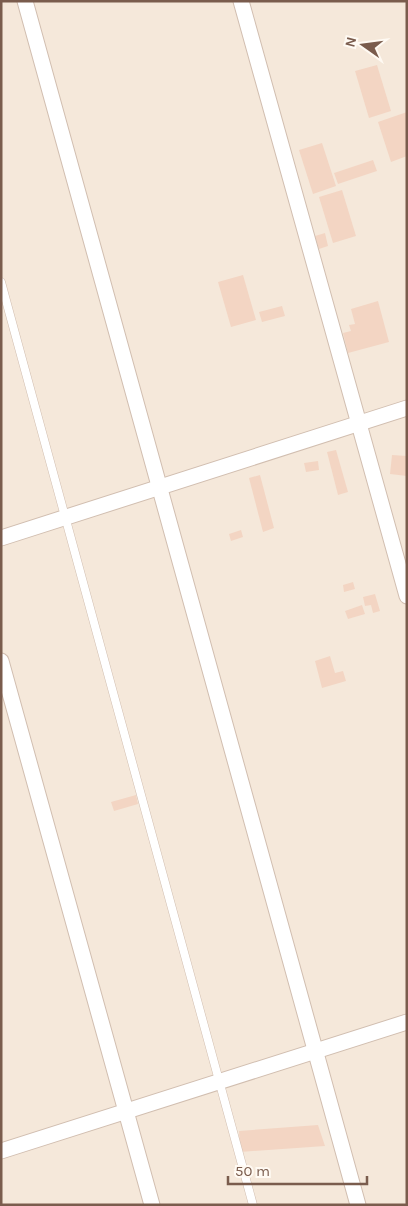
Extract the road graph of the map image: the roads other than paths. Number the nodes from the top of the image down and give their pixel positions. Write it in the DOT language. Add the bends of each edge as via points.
graph roads {
  1 [pos="25,1"];
  2 [pos="241,1"];
  3 [pos="1,282"];
  4 [pos="407,408"];
  5 [pos="359,424"];
  6 [pos="159,488"];
  7 [pos="66,517"];
  8 [pos="1,538"];
  9 [pos="407,596"];
  10 [pos="1,661"];
  11 [pos="407,1022"];
  12 [pos="316,1052"];
  13 [pos="220,1081"];
  14 [pos="126,1110"];
  15 [pos="1,1151"];
  16 [pos="152,1205"];
  17 [pos="253,1205"];
  18 [pos="358,1205"];
  1 -- 6 [label="street"];
  2 -- 5 [label="street"];
  3 -- 7 [label="lane"];
  4 -- 5 [label="street"];
  5 -- 6 [label="street"];
  5 -- 9 [label="street"];
  6 -- 7 [label="street"];
  6 -- 12 [label="street"];
  7 -- 8 [label="street"];
  7 -- 13 [label="lane"];
  10 -- 14 [label="street"];
  11 -- 12 [label="street"];
  12 -- 13 [label="street"];
  12 -- 18 [label="street"];
  13 -- 14 [label="street"];
  13 -- 17 [label="lane"];
  14 -- 15 [label="street"];
  14 -- 16 [label="street"];
}
